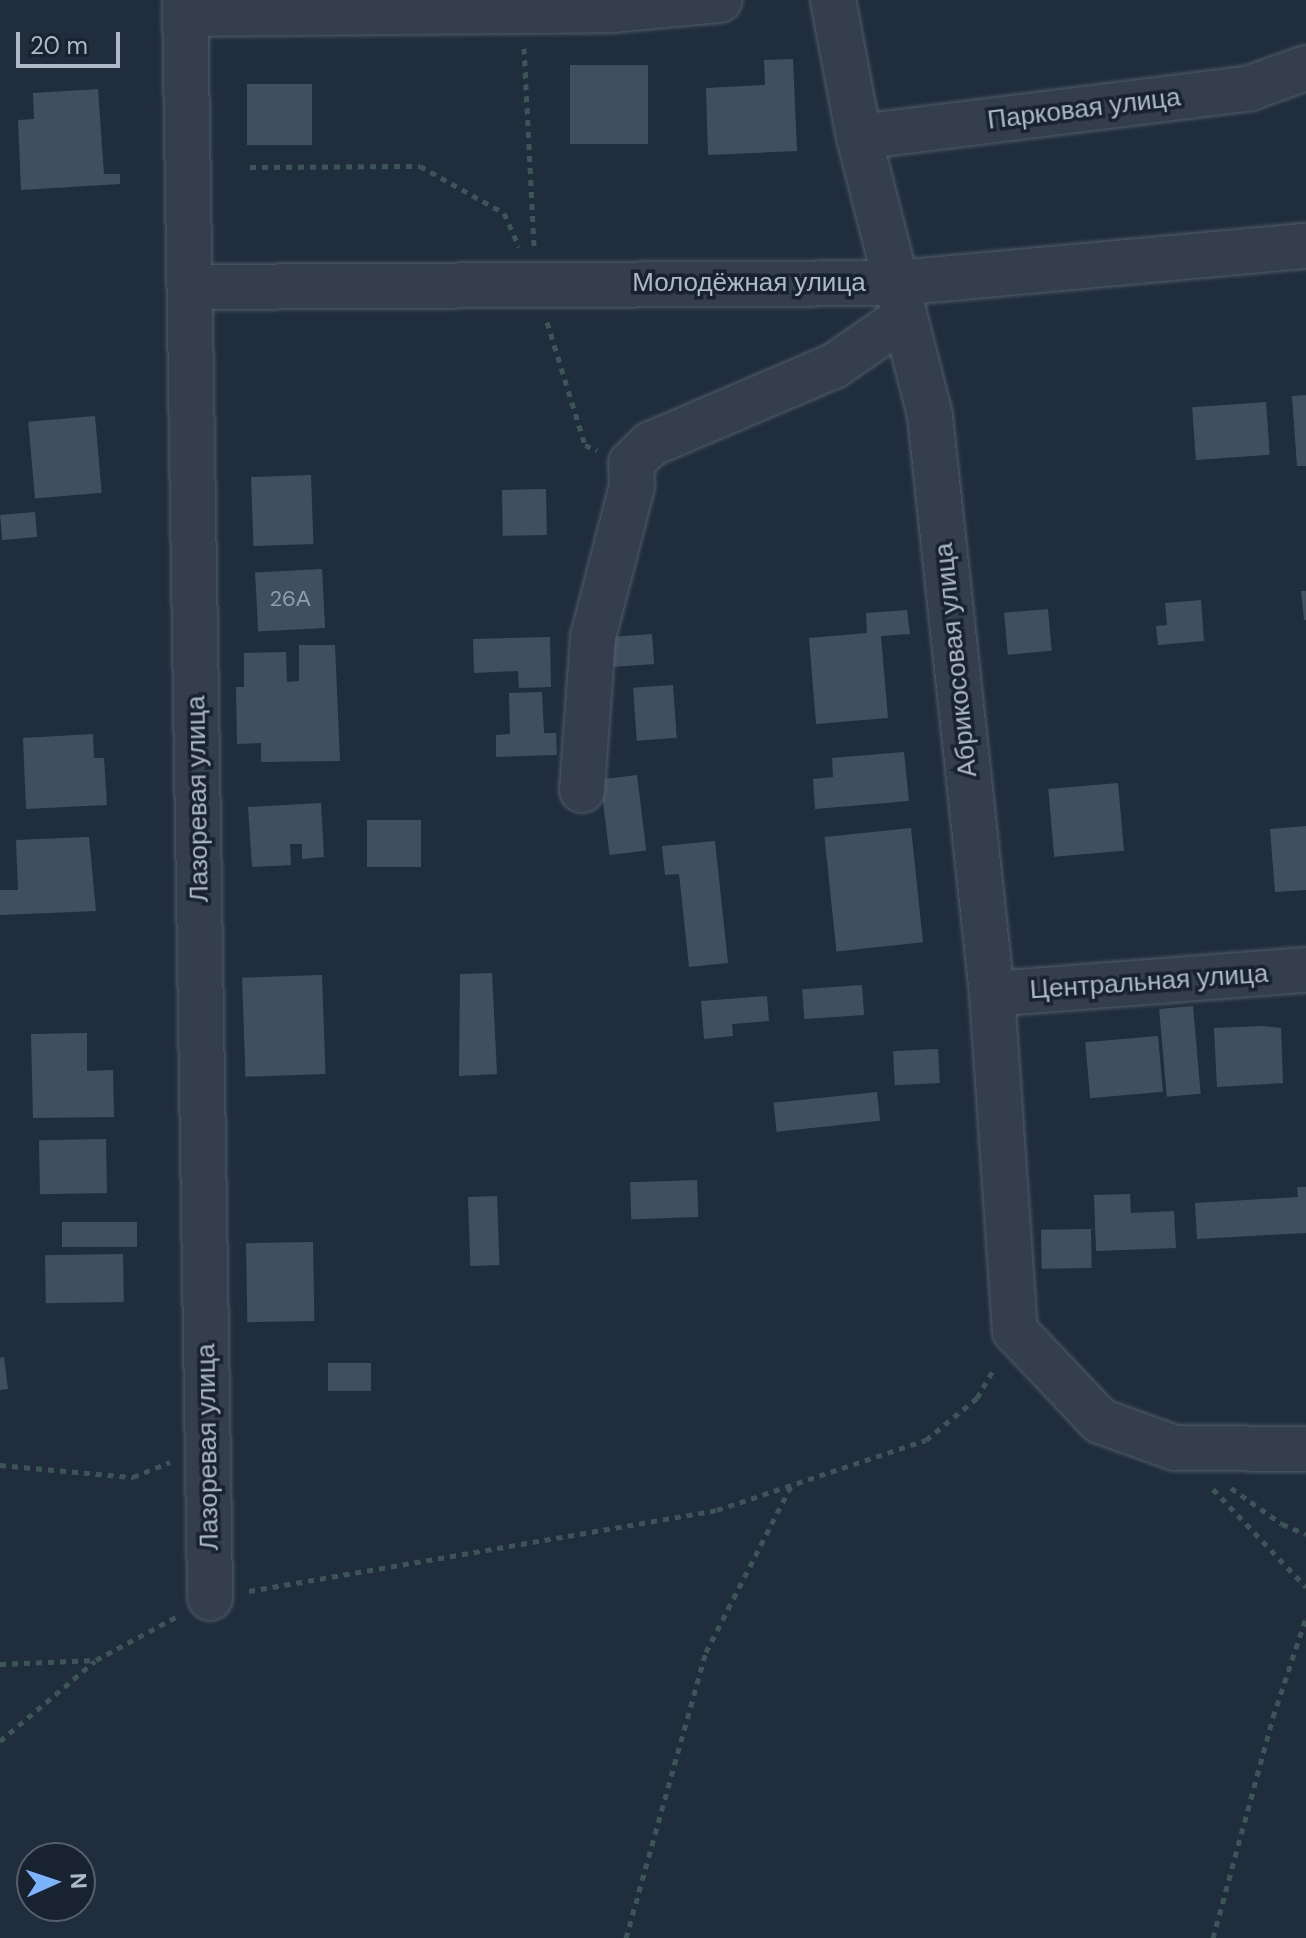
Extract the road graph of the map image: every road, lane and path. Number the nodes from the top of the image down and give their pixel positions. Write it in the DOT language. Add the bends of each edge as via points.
graph roads {
  1 [pos="720,0"];
  2 [pos="833,0"];
  3 [pos="185,7"];
  4 [pos="1306,68"];
  5 [pos="859,137"];
  6 [pos="250,167"];
  7 [pos="1306,246"];
  8 [pos="536,285"];
  9 [pos="190,287"];
  10 [pos="901,300"];
  11 [pos="582,790"];
  12 [pos="1306,970"];
  13 [pos="992,994"];
  14 [pos="1015,1331"];
  15 [pos="208,1446"];
  16 [pos="1175,1448"];
  17 [pos="1306,1449"];
  18 [pos="0,1465"];
  19 [pos="1223,1482"];
  20 [pos="791,1485"];
  21 [pos="1306,1534"];
  22 [pos="1306,1587"];
  23 [pos="210,1598"];
  24 [pos="1306,1618"];
  25 [pos="96,1660"];
  26 [pos="0,1664"];
  27 [pos="0,1741"];
  28 [pos="626,1938"];
  29 [pos="1213,1938"];
  1 -- 3 [label="street" via="612,10"];
  2 -- 5 [label="street, Абрикосовая улица"];
  3 -- 9 [label="street, Лазоревая улица"];
  4 -- 5 [label="street, Парковая улица" via="1250,88"];
  5 -- 10 [label="street, Абрикосовая улица"];
  6 -- 8 [label="path" via="420,166 504,213"];
  7 -- 10 [label="street, Молодёжная улица"];
  8 -- 9 [label="street, Молодёжная улица"];
  8 -- 10 [label="street, Молодёжная улица"];
  9 -- 15 [label="street, Лазоревая улица"];
  10 -- 11 [label="street" via="834,366 651,444 631,463 632,486 593,637"];
  10 -- 13 [label="street, Абрикосовая улица" via="930,416"];
  12 -- 13 [label="street, Центральная улица"];
  13 -- 14 [label="street, Абрикосовая улица"];
  14 -- 16 [label="street" via="1100,1421"];
  14 -- 20 [label="path" via="977,1398 926,1440"];
  15 -- 18 [label="path" via="133,1477"];
  15 -- 23 [label="street, Лазоревая улица"];
  16 -- 17 [label="street"];
  16 -- 22 [label="path"];
  19 -- 21 [label="path" via="1282,1524"];
  20 -- 23 [label="path" via="717,1510"];
  20 -- 28 [label="path" via="706,1652"];
  23 -- 25 [label="path"];
  24 -- 29 [label="path"];
  25 -- 26 [label="path"];
  25 -- 27 [label="path"];
}
